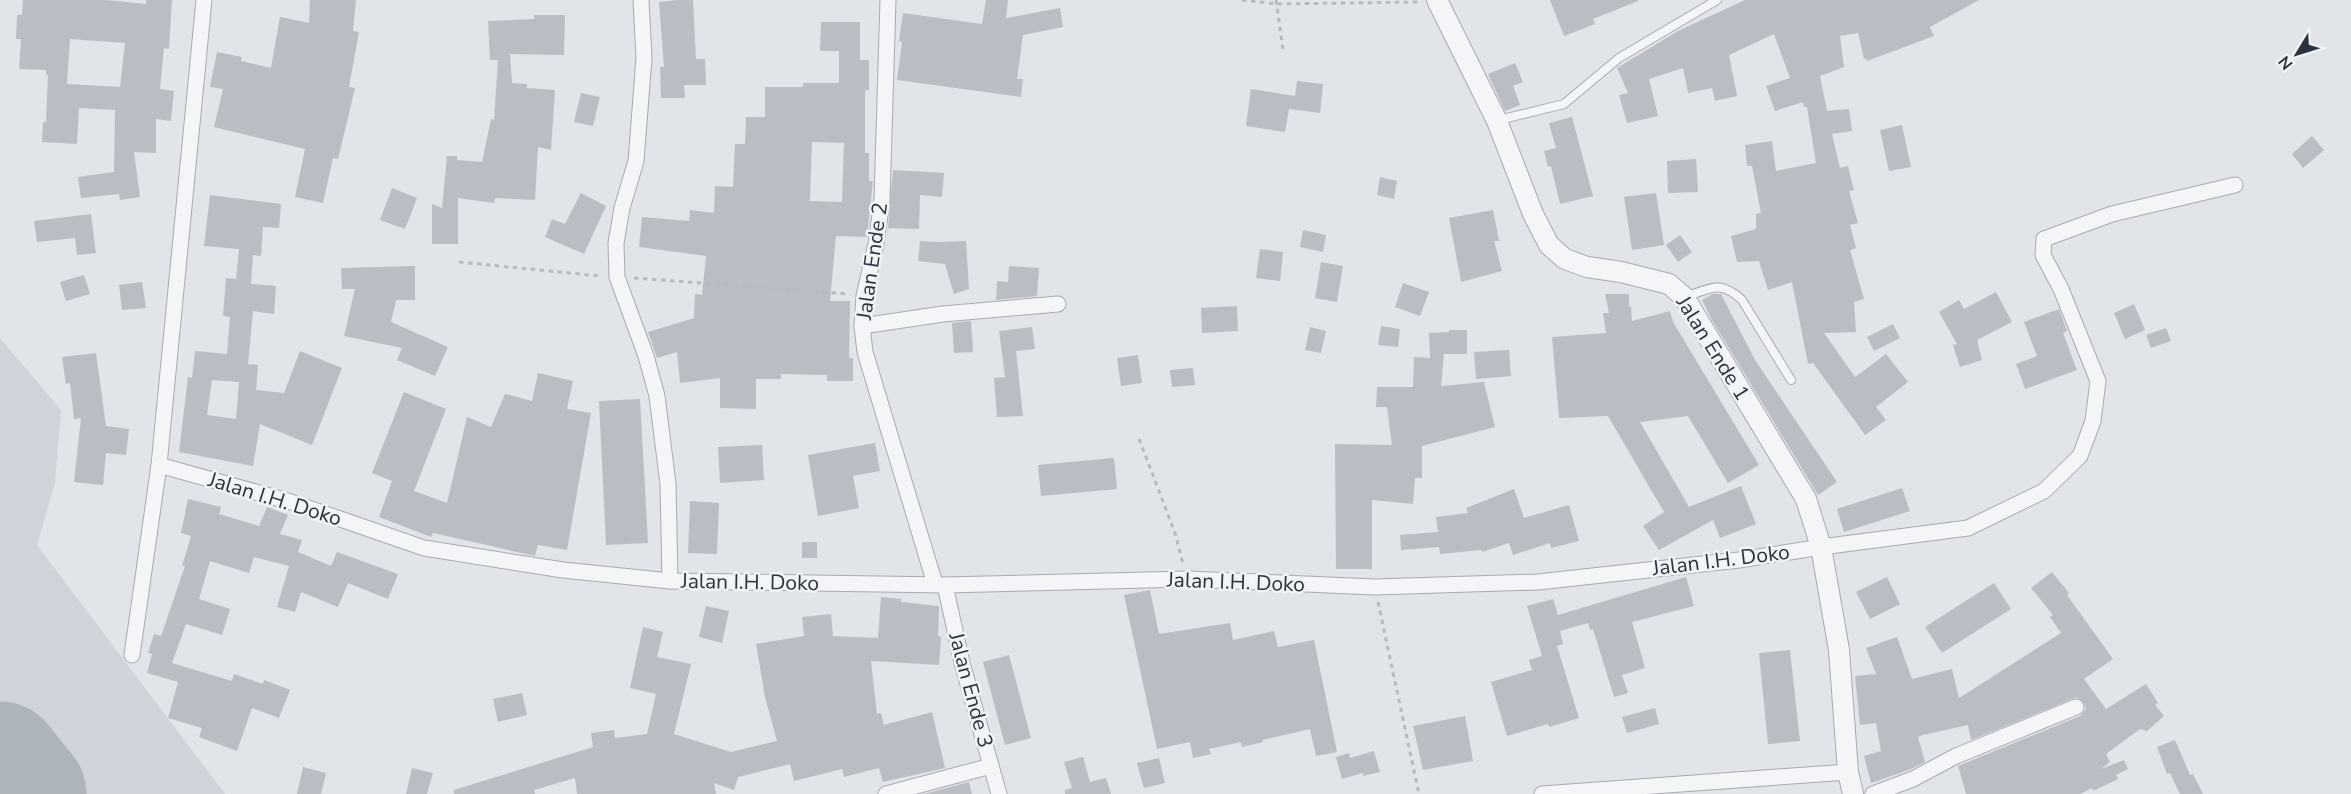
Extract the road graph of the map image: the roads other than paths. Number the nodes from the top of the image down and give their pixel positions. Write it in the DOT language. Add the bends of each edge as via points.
graph roads {
  1 [pos="204,0"];
  2 [pos="641,0"];
  3 [pos="888,0"];
  4 [pos="1437,0"];
  5 [pos="1717,0"];
  6 [pos="1497,121"];
  7 [pos="2235,185"];
  8 [pos="1684,297"];
  9 [pos="1058,304"];
  10 [pos="862,326"];
  11 [pos="1791,380"];
  12 [pos="159,465"];
  13 [pos="1821,547"];
  14 [pos="670,580"];
  15 [pos="940,584"];
  16 [pos="132,655"];
  17 [pos="2076,707"];
  18 [pos="991,766"];
  19 [pos="1848,772"];
  20 [pos="1596,792"];
  21 [pos="886,794"];
  22 [pos="999,794"];
  23 [pos="1542,794"];
  24 [pos="1853,794"];
  25 [pos="1873,794"];
  1 -- 12 [label="street"];
  2 -- 14 [label="street" via="644,57 636,161 616,243 617,277 657,396 668,484"];
  3 -- 10 [label="street, Jalan Ende 2" via="882,200"];
  4 -- 6 [label="street, Jalan Ende 1"];
  5 -- 6 [label="lane" via="1619,58 1564,104"];
  6 -- 8 [label="street, Jalan Ende 1" via="1549,246 1565,259 1587,267 1669,284"];
  7 -- 13 [label="street, Jalan I.H. Doko" via="2112,214 2044,239 2043,255 2098,381 2093,421 2080,456 2044,491 1968,528"];
  8 -- 11 [label="lane" via="1709,289 1725,287 1732,291 1742,300"];
  8 -- 13 [label="street, Jalan Ende 1" via="1806,499"];
  9 -- 10 [label="street"];
  10 -- 15 [label="street, Jalan Ende 2" via="865,352"];
  12 -- 14 [label="street, Jalan I.H. Doko" via="291,502 424,548 563,570"];
  12 -- 16 [label="street"];
  13 -- 15 [label="street, Jalan I.H. Doko" via="1538,582 1375,587 1187,579"];
  13 -- 19 [label="street, Jalan Ende 1" via="1839,650"];
  14 -- 15 [label="street, Jalan I.H. Doko"];
  15 -- 18 [label="street, Jalan Ende 3"];
  17 -- 25 [label="street"];
  18 -- 21 [label="street"];
  18 -- 22 [label="street, Jalan Ende 3"];
  19 -- 20 [label="street"];
  19 -- 24 [label="street, Jalan Ende 1"];
  20 -- 23 [label="street"];
}
